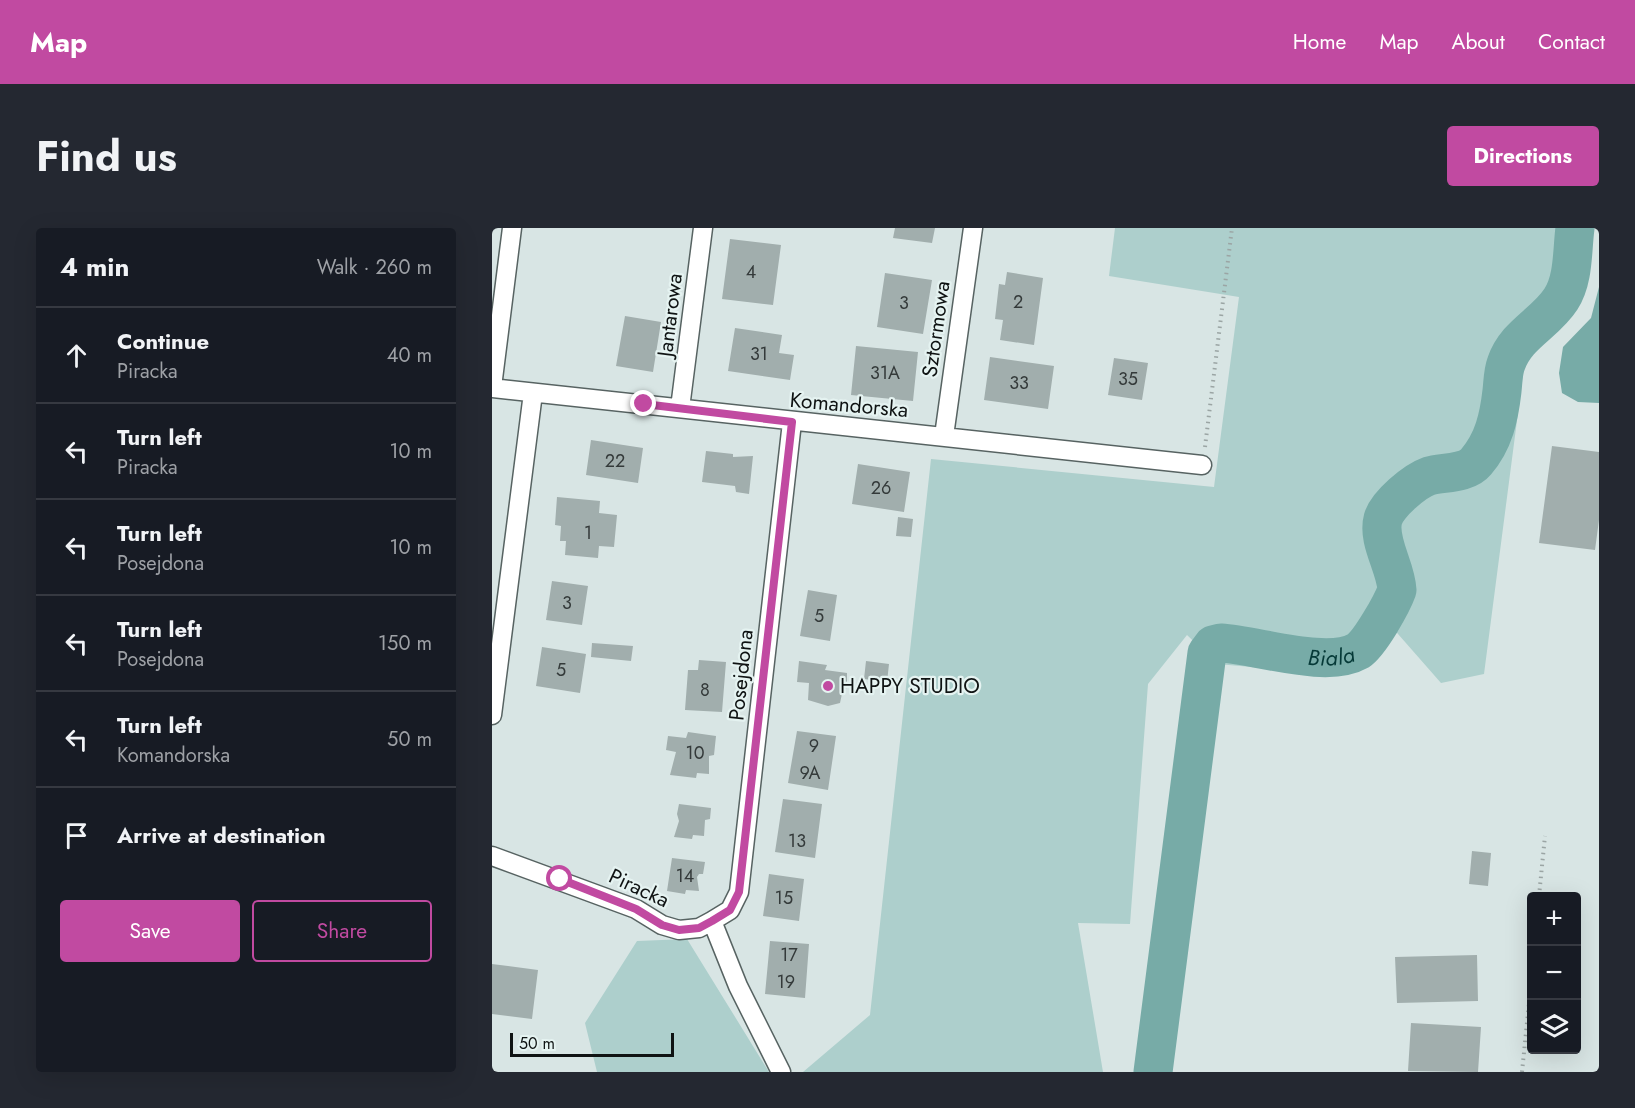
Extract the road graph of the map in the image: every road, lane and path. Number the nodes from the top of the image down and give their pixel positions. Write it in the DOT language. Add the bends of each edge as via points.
graph roads {
  1 [pos="512,228"];
  2 [pos="703,228"];
  3 [pos="973,228"];
  4 [pos="1232,228"];
  5 [pos="492,388"];
  6 [pos="533,393"];
  7 [pos="680,408"];
  8 [pos="792,422"];
  9 [pos="944,436"];
  10 [pos="1202,465"];
  11 [pos="492,715"];
  12 [pos="1545,836"];
  13 [pos="492,856"];
  14 [pos="1539,892"];
  15 [pos="712,921"];
  16 [pos="1529,1000"];
  17 [pos="781,1072"];
  18 [pos="1522,1072"];
  1 -- 5 [label="street"];
  2 -- 7 [label="street, Jantarowa"];
  3 -- 9 [label="street, Sztormowa"];
  4 -- 10 [label="path"];
  5 -- 6 [label="street, Komandorska"];
  6 -- 7 [label="street, Komandorska"];
  6 -- 11 [label="street"];
  7 -- 8 [label="street, Komandorska"];
  8 -- 9 [label="street, Komandorska"];
  8 -- 15 [label="street, Posejdona" via="739,892 730,910"];
  9 -- 10 [label="street, Komandorska"];
  12 -- 14 [label="path"];
  13 -- 15 [label="street, Piracka" via="636,909 662,925 679,930 699,928"];
  15 -- 17 [label="street" via="738,986"];
  16 -- 18 [label="path"];
}
